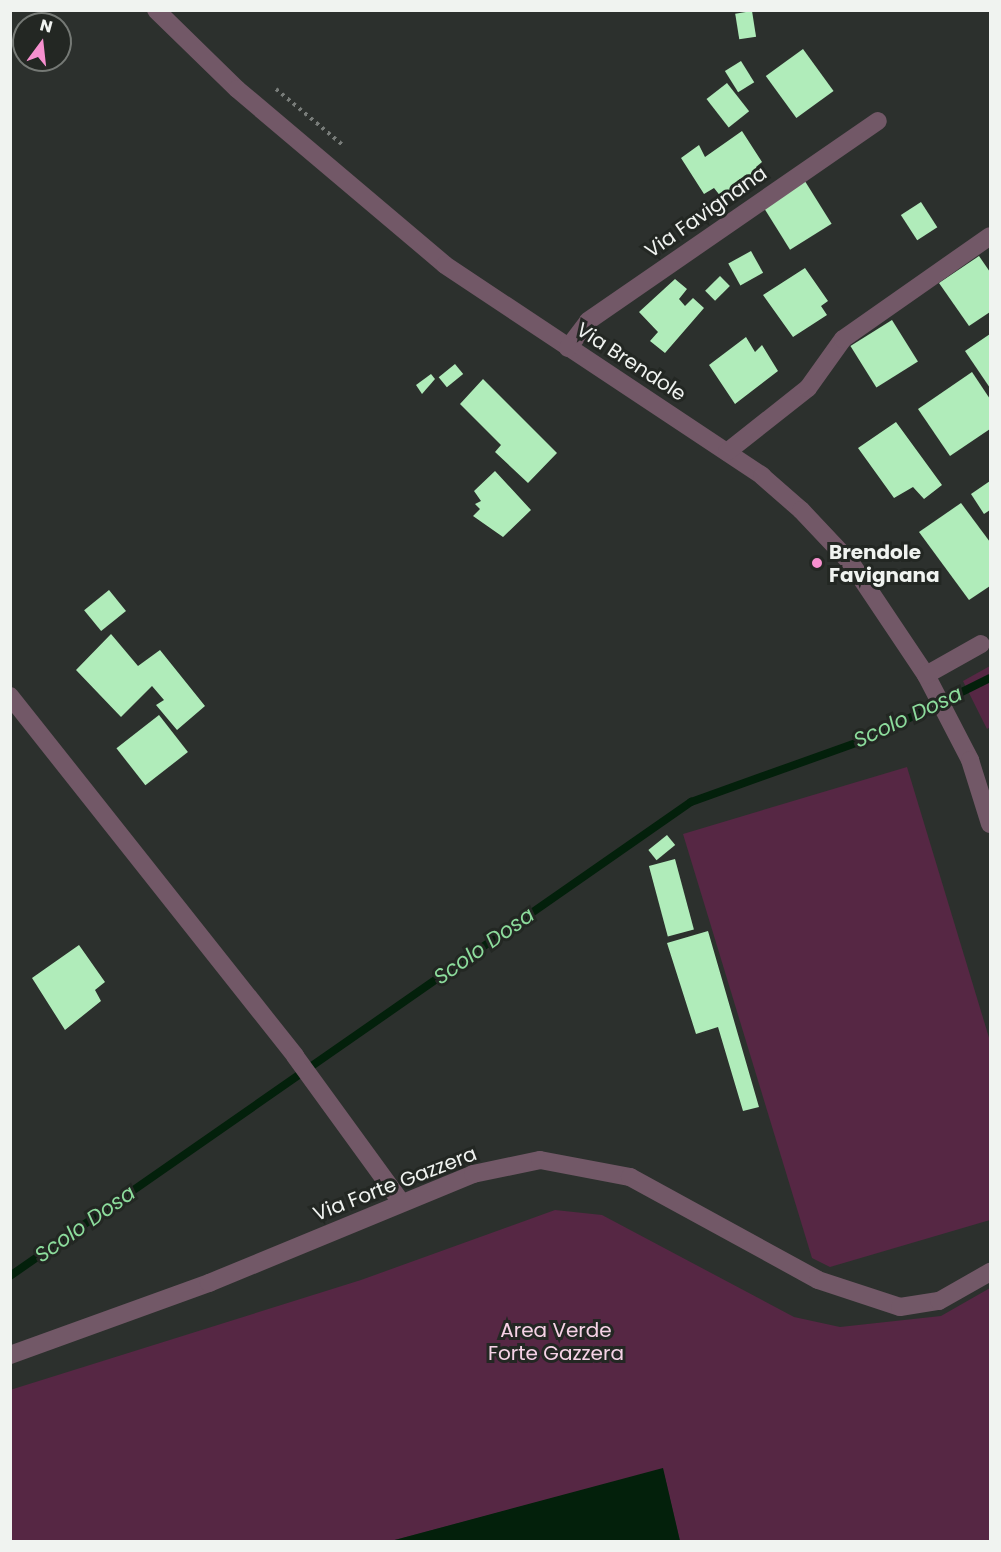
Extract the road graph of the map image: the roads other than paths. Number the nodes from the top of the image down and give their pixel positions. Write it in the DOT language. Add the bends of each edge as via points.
graph roads {
  1 [pos="156,10"];
  2 [pos="878,121"];
  3 [pos="990,236"];
  4 [pos="568,348"];
  5 [pos="727,452"];
  6 [pos="981,644"];
  7 [pos="926,675"];
  8 [pos="10,696"];
  9 [pos="990,824"];
  10 [pos="401,1202"];
  11 [pos="990,1272"];
  12 [pos="10,1354"];
  1 -- 4 [label="street, Via Brendole" via="382,215 481,292"];
  2 -- 4 [label="street, Via Favignana" via="588,321"];
  3 -- 5 [label="street" via="843,339 808,388"];
  4 -- 5 [label="street, Via Brendole"];
  5 -- 7 [label="street, Via Brendole" via="801,510 851,563"];
  6 -- 7 [label="street"];
  7 -- 9 [label="street, Via Brendole" via="949,716"];
  8 -- 10 [label="street" via="295,1056"];
  10 -- 11 [label="street, Via Forte Gazzera" via="473,1174 540,1160 630,1177 818,1280 900,1307 939,1301"];
  10 -- 12 [label="street, Via Forte Gazzera" via="209,1283"];
}
